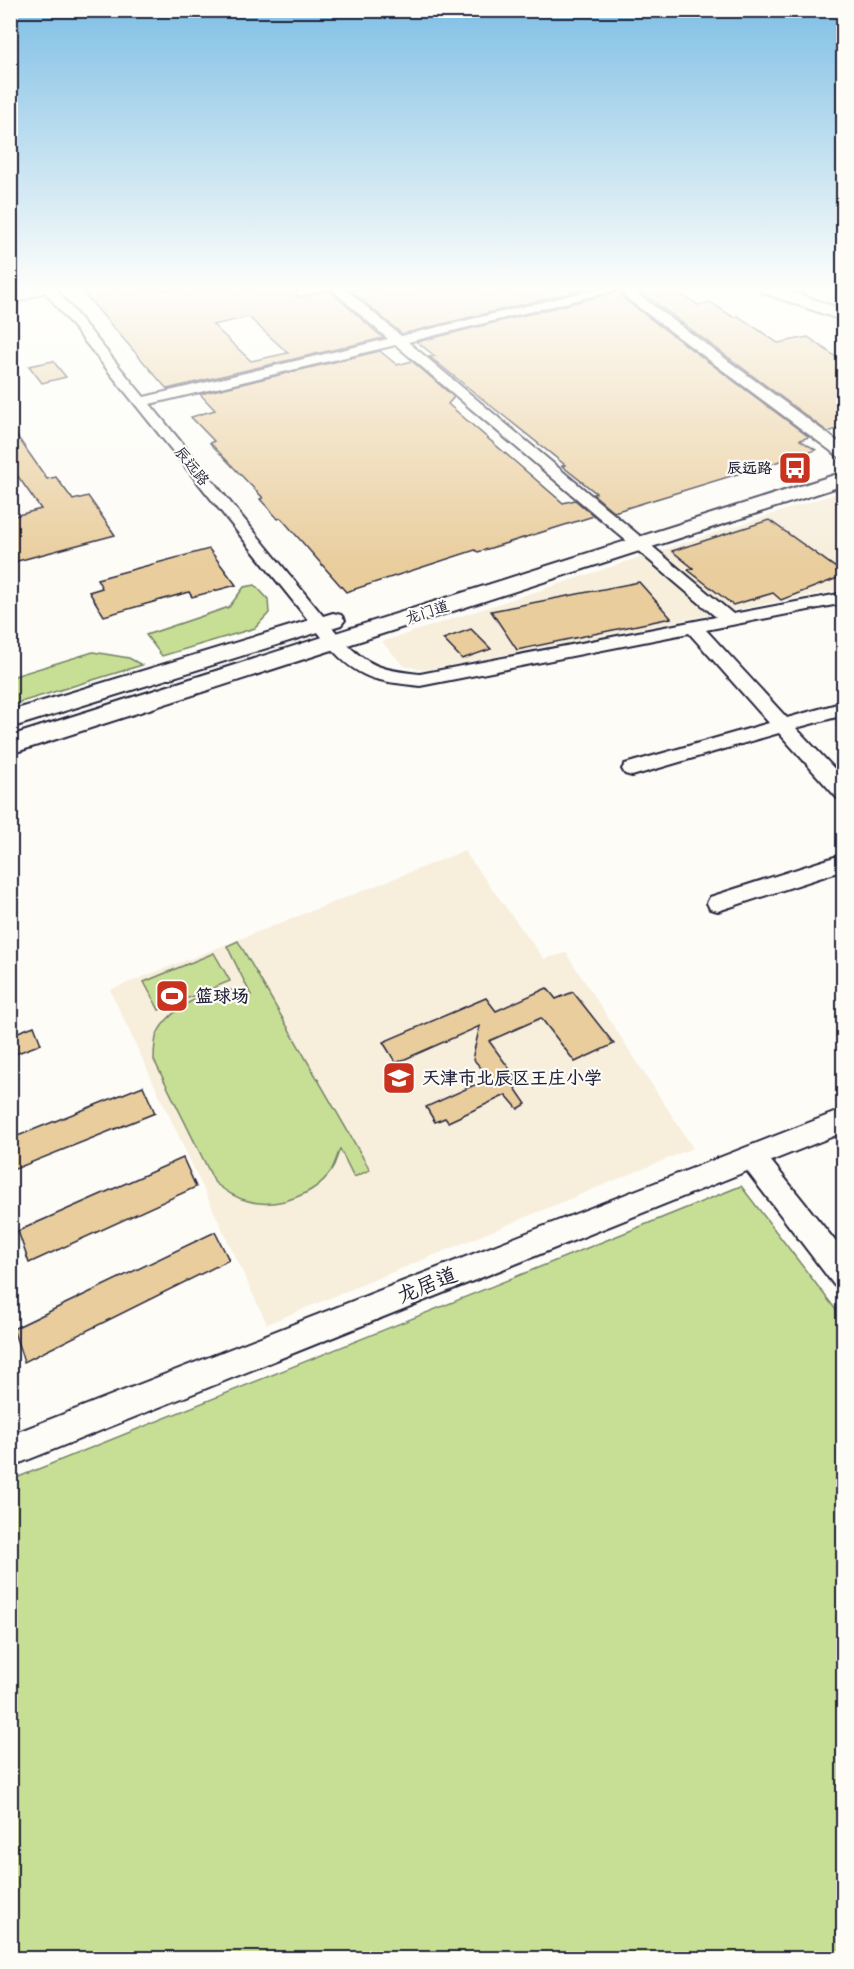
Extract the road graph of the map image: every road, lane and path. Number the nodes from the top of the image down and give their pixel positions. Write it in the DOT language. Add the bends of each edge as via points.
graph roads {
  1 [pos="123,381"];
  2 [pos="228,381"];
  3 [pos="445,381"];
  4 [pos="745,381"];
  5 [pos="140,402"];
  6 [pos="843,454"];
  7 [pos="843,461"];
  8 [pos="843,478"];
  9 [pos="630,537"];
  10 [pos="843,598"];
  11 [pos="731,621"];
  12 [pos="694,628"];
  13 [pos="328,633"];
  14 [pos="843,708"];
  15 [pos="10,720"];
  16 [pos="782,725"];
  17 [pos="10,745"];
  18 [pos="632,769"];
  19 [pos="843,793"];
  20 [pos="843,862"];
  21 [pos="717,903"];
  22 [pos="843,1120"];
  23 [pos="751,1156"];
  24 [pos="843,1275"];
  25 [pos="10,1451"];
  1 -- 5 [label="street, 辰远路"];
  2 -- 5 [label="street"];
  3 -- 9 [label="street"];
  4 -- 6 [label="street"];
  5 -- 13 [label="street, 辰远路"];
  7 -- 9 [label="main road, 龙门道"];
  8 -- 9 [label="main road, 龙门道"];
  9 -- 11 [label="street"];
  9 -- 13 [label="main road, 龙门道"];
  10 -- 11 [label="street, 辰远路"];
  11 -- 12 [label="street, 辰远路"];
  12 -- 13 [label="street, 辰远路" via="420,680 374,675 350,659"];
  12 -- 16 [label="street"];
  13 -- 15 [label="main road, 龙门道"];
  13 -- 17 [label="main road, 龙门道"];
  14 -- 16 [label="street"];
  16 -- 18 [label="street"];
  16 -- 19 [label="street"];
  20 -- 21 [label="street"];
  22 -- 23 [label="street, 龙居道"];
  23 -- 24 [label="street"];
  23 -- 25 [label="street, 龙居道"];
}
